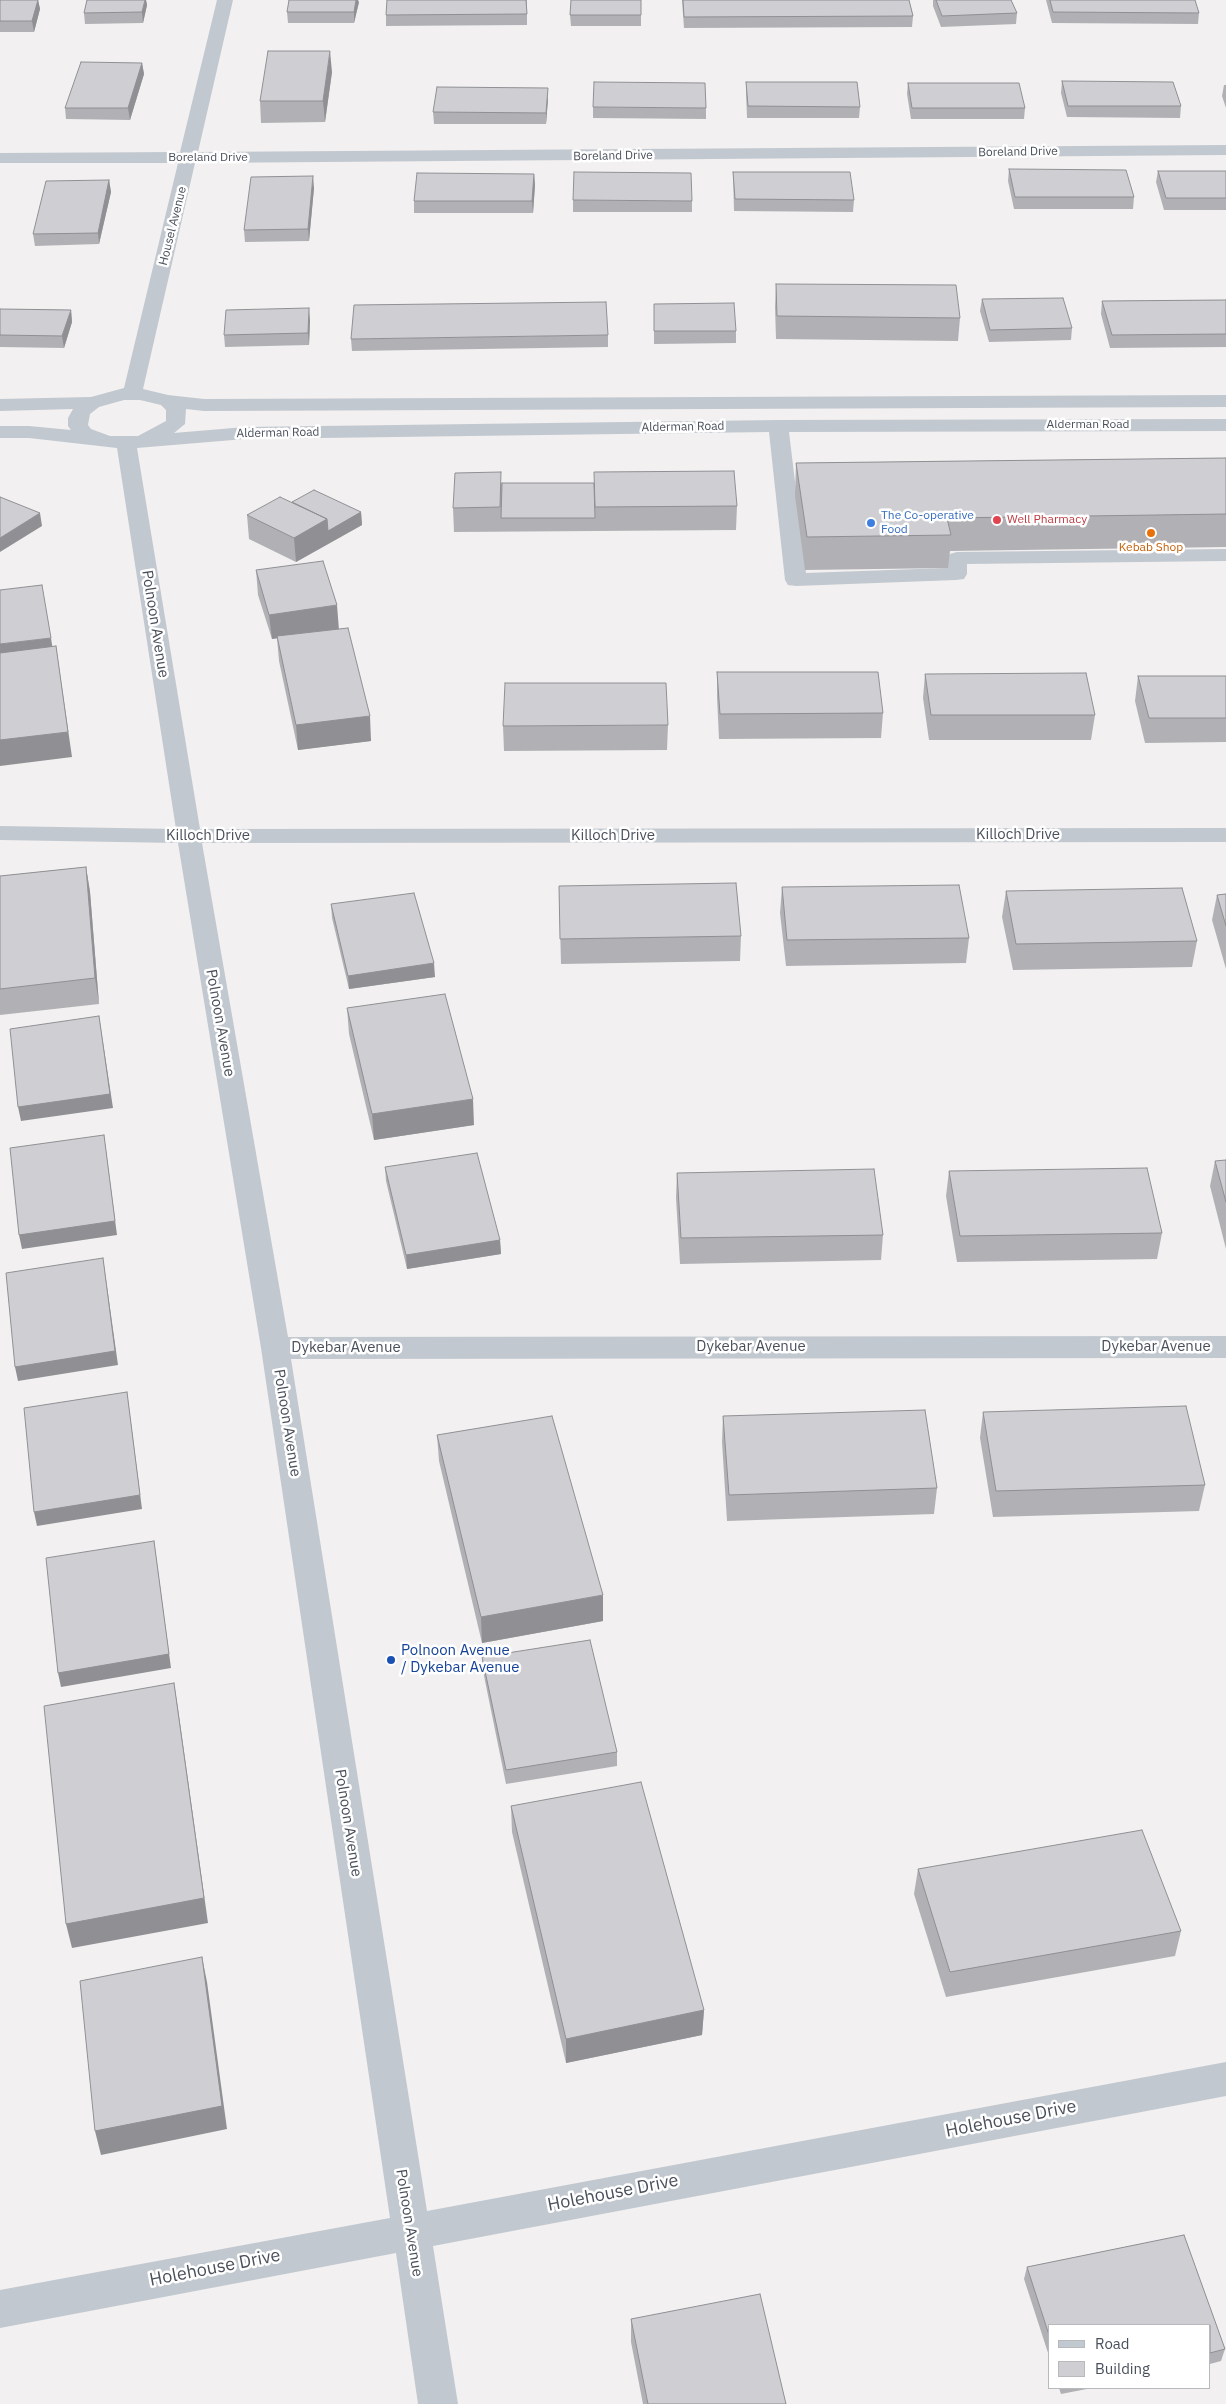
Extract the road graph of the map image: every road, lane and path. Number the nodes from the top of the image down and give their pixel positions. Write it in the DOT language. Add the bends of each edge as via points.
graph roads {
  1 [pos="225,0"];
  2 [pos="1226,150"];
  3 [pos="0,158"];
  4 [pos="189,158"];
  5 [pos="132,394"];
  6 [pos="1226,401"];
  7 [pos="168,402"];
  8 [pos="92,403"];
  9 [pos="0,405"];
  10 [pos="1226,425"];
  11 [pos="778,426"];
  12 [pos="0,432"];
  13 [pos="97,439"];
  14 [pos="133,442"];
  15 [pos="1226,555"];
  16 [pos="0,833"];
  17 [pos="1226,835"];
  18 [pos="189,836"];
  19 [pos="1226,1347"];
  20 [pos="275,1348"];
  21 [pos="1226,2078"];
  22 [pos="410,2231"];
  23 [pos="0,2309"];
  24 [pos="438,2404"];
  1 -- 4 [label="street, Housel Avenue"];
  2 -- 4 [label="street, Boreland Drive"];
  3 -- 4 [label="street, Boreland Drive"];
  4 -- 5 [label="street, Housel Avenue"];
  5 -- 7 [label="street, Alderman Road" via="156,396"];
  5 -- 8 [label="street, Alderman Road" via="106,397"];
  6 -- 7 [label="street, Alderman Road" via="246,405"];
  7 -- 14 [label="street" via="176,408 178,416 174,424 154,438"];
  8 -- 9 [label="street"];
  8 -- 13 [label="street" via="82,410 78,426"];
  10 -- 11 [label="street, Alderman Road"];
  11 -- 14 [label="street, Alderman Road" via="245,433"];
  11 -- 15 [label="street" via="796,580 956,574 957,558"];
  12 -- 13 [label="street"];
  13 -- 14 [label="street, Alderman Road"];
  14 -- 18 [label="street, Polnoon Avenue"];
  16 -- 18 [label="street, Killoch Drive"];
  17 -- 18 [label="street, Killoch Drive"];
  18 -- 20 [label="street, Polnoon Avenue"];
  19 -- 20 [label="street, Dykebar Avenue"];
  20 -- 22 [label="street, Polnoon Avenue"];
  21 -- 22 [label="street, Holehouse Drive"];
  22 -- 23 [label="street, Holehouse Drive"];
  22 -- 24 [label="street, Polnoon Avenue"];
}
